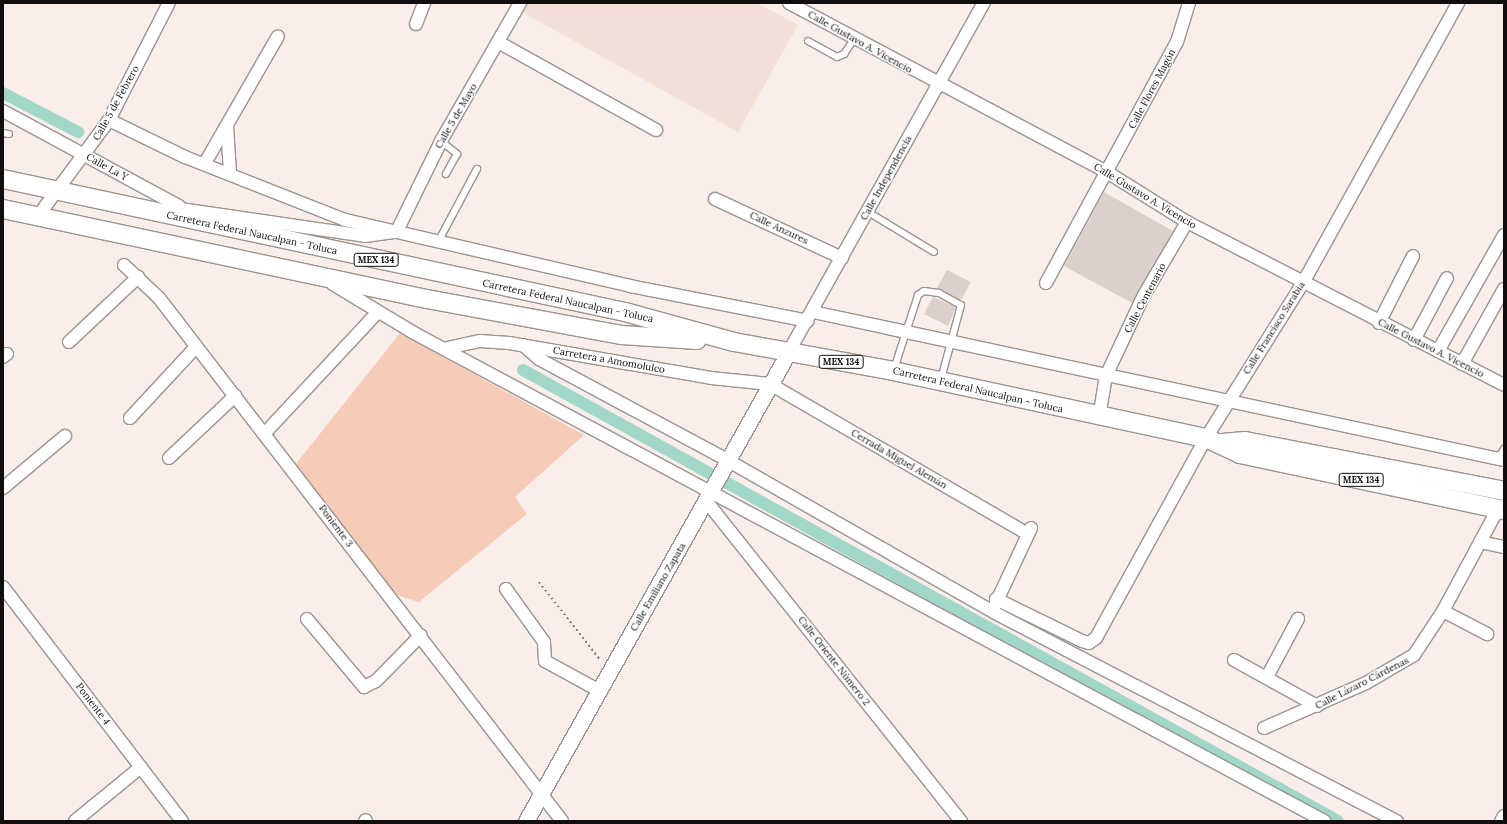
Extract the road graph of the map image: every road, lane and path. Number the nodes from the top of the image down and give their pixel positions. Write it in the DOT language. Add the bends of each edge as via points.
graph roads {
  1 [pos="169,3"];
  2 [pos="424,3"];
  3 [pos="520,3"];
  4 [pos="789,3"];
  5 [pos="984,3"];
  6 [pos="1189,3"];
  7 [pos="1458,3"];
  8 [pos="416,24"];
  9 [pos="278,36"];
  10 [pos="854,39"];
  11 [pos="808,41"];
  12 [pos="498,42"];
  13 [pos="938,85"];
  14 [pos="3,111"];
  15 [pos="107,123"];
  16 [pos="227,126"];
  17 [pos="656,130"];
  18 [pos="440,141"];
  19 [pos="89,150"];
  20 [pos="205,163"];
  21 [pos="478,170"];
  22 [pos="230,172"];
  23 [pos="1107,172"];
  24 [pos="446,174"];
  25 [pos="3,179"];
  26 [pos="57,190"];
  27 [pos="715,199"];
  28 [pos="129,205"];
  29 [pos="184,208"];
  30 [pos="3,209"];
  31 [pos="868,212"];
  32 [pos="38,216"];
  33 [pos="1187,222"];
  34 [pos="209,226"];
  35 [pos="397,231"];
  36 [pos="1504,235"];
  37 [pos="438,242"];
  38 [pos="934,252"];
  39 [pos="1413,256"];
  40 [pos="842,258"];
  41 [pos="124,265"];
  42 [pos="316,276"];
  43 [pos="138,277"];
  44 [pos="1447,278"];
  45 [pos="1304,281"];
  46 [pos="1046,283"];
  47 [pos="1504,289"];
  48 [pos="377,313"];
  49 [pos="811,316"];
  50 [pos="1379,322"];
  51 [pos="906,332"];
  52 [pos="1414,340"];
  53 [pos="70,342"];
  54 [pos="734,342"];
  55 [pos="952,342"];
  56 [pos="523,345"];
  57 [pos="196,347"];
  58 [pos="448,348"];
  59 [pos="1438,351"];
  60 [pos="788,353"];
  61 [pos="1462,364"];
  62 [pos="893,371"];
  63 [pos="1106,376"];
  64 [pos="940,382"];
  65 [pos="770,384"];
  66 [pos="1504,385"];
  67 [pos="235,396"];
  68 [pos="1228,402"];
  69 [pos="1098,416"];
  70 [pos="130,418"];
  71 [pos="265,433"];
  72 [pos="65,436"];
  73 [pos="1214,440"];
  74 [pos="1502,456"];
  75 [pos="169,458"];
  76 [pos="716,481"];
  77 [pos="3,488"];
  78 [pos="1504,491"];
  79 [pos="1501,509"];
  80 [pos="1480,542"];
  81 [pos="1504,547"];
  82 [pos="539,582"];
  83 [pos="3,587"];
  84 [pos="506,589"];
  85 [pos="996,599"];
  86 [pos="1443,612"];
  87 [pos="995,613"];
  88 [pos="307,619"];
  89 [pos="1298,619"];
  90 [pos="1487,634"];
  91 [pos="421,635"];
  92 [pos="1234,660"];
  93 [pos="610,673"];
  94 [pos="1267,677"];
  95 [pos="600,690"];
  96 [pos="1317,706"];
  97 [pos="1264,728"];
  98 [pos="141,767"];
  99 [pos="541,793"];
  100 [pos="1504,816"];
  101 [pos="75,821"];
  102 [pos="182,821"];
  103 [pos="526,821"];
  104 [pos="562,821"];
  105 [pos="961,821"];
  106 [pos="1324,821"];
  107 [pos="1397,821"];
  108 [pos="1501,821"];
  1 -- 15 [label="street, Calle 5 de Febrero"];
  2 -- 8 [label="street"];
  3 -- 12 [label="street, Calle 5 de Mayo"];
  4 -- 10 [label="street, Calle Gustavo A. Vicencio"];
  5 -- 13 [label="street, Calle Independencia"];
  6 -- 23 [label="street, Calle Flores Magón" via="1177,42"];
  7 -- 45 [label="street, Calle Francisco Sarabia"];
  9 -- 16 [label="street"];
  10 -- 11 [label="lane" via="844,54 837,57"];
  10 -- 13 [label="street, Calle Gustavo A. Vicencio"];
  12 -- 17 [label="street"];
  12 -- 18 [label="street, Calle 5 de Mayo"];
  13 -- 23 [label="street, Calle Gustavo A. Vicencio"];
  13 -- 31 [label="street, Calle Independencia"];
  14 -- 19 [label="street, Calle La Y"];
  15 -- 19 [label="street, Calle 5 de Febrero"];
  15 -- 20 [label="street"];
  16 -- 20 [label="street"];
  16 -- 22 [label="street"];
  18 -- 24 [label="lane" via="457,154"];
  18 -- 35 [label="street, Calle 5 de Mayo"];
  19 -- 26 [label="street, Calle 5 de Febrero"];
  19 -- 29 [label="street, Calle La Y"];
  20 -- 22 [label="street"];
  21 -- 37 [label="lane"];
  22 -- 35 [label="street" via="345,220"];
  23 -- 33 [label="street, Calle Gustavo A. Vicencio"];
  23 -- 46 [label="street, Calle Flores Magón"];
  25 -- 26 [label="main road, Carretera Federal Naucalpan - Toluca / MEX 134"];
  26 -- 28 [label="main road, Carretera Federal Naucalpan - Toluca / MEX 134"];
  26 -- 32 [label="street, Calle 5 de Febrero"];
  27 -- 40 [label="street, Calle Anzures"];
  28 -- 29 [label="street"];
  28 -- 34 [label="main road, Carretera Federal Naucalpan - Toluca / MEX 134"];
  29 -- 34 [label="street, Calle La Y"];
  29 -- 35 [label="street" via="365,236"];
  30 -- 32 [label="main road, Carretera Federal Naucalpan - Toluca / MEX 134"];
  31 -- 38 [label="lane"];
  31 -- 40 [label="street, Calle Independencia"];
  32 -- 42 [label="main road, Carretera Federal Naucalpan - Toluca / MEX 134"];
  33 -- 45 [label="street, Calle Gustavo A. Vicencio"];
  33 -- 63 [label="street, Calle Centenario" via="1144,295"];
  34 -- 54 [label="main road, Carretera Federal Naucalpan - Toluca / MEX 134" via="625,312"];
  35 -- 37 [label="street"];
  36 -- 59 [label="street"];
  37 -- 49 [label="street" via="698,301"];
  39 -- 50 [label="street"];
  40 -- 49 [label="street, Calle Independencia"];
  41 -- 43 [label="street, Poniente 3"];
  42 -- 48 [label="street" via="353,295"];
  42 -- 54 [label="main road, Carretera Federal Naucalpan - Toluca / MEX 134" via="621,335"];
  43 -- 53 [label="street"];
  43 -- 57 [label="street, Poniente 3" via="159,298"];
  44 -- 52 [label="street"];
  45 -- 50 [label="street, Calle Gustavo A. Vicencio"];
  45 -- 68 [label="street, Calle Francisco Sarabia"];
  47 -- 61 [label="street"];
  48 -- 58 [label="street"];
  48 -- 71 [label="street"];
  49 -- 51 [label="street"];
  49 -- 60 [label="street, Calle Independencia"];
  50 -- 52 [label="street, Calle Gustavo A. Vicencio"];
  51 -- 55 [label="street"];
  51 -- 55 [label="lane" via="918,295 924,291 938,293 960,303"];
  51 -- 62 [label="lane"];
  52 -- 59 [label="street, Calle Gustavo A. Vicencio"];
  54 -- 60 [label="main road, Carretera Federal Naucalpan - Toluca / MEX 134"];
  55 -- 63 [label="street"];
  55 -- 64 [label="lane"];
  56 -- 58 [label="street, Carretera a Amomolulco" via="480,342"];
  56 -- 65 [label="street, Carretera a Amomolulco" via="711,378"];
  56 -- 76 [label="street" via="539,360"];
  57 -- 67 [label="street, Poniente 3"];
  57 -- 70 [label="street"];
  58 -- 76 [label="street"];
  59 -- 61 [label="street, Calle Gustavo A. Vicencio"];
  60 -- 62 [label="main road, Carretera Federal Naucalpan - Toluca / MEX 134"];
  60 -- 65 [label="street, Calle Emiliano Zapata"];
  61 -- 66 [label="street, Calle Gustavo A. Vicencio"];
  62 -- 64 [label="main road, Carretera Federal Naucalpan - Toluca / MEX 134"];
  63 -- 68 [label="street"];
  63 -- 69 [label="street, Calle Centenario"];
  64 -- 69 [label="main road, Carretera Federal Naucalpan - Toluca / MEX 134"];
  65 -- 76 [label="street, Calle Emiliano Zapata"];
  65 -- 85 [label="street, Cerrada Miguel Alemán" via="1030,530"];
  67 -- 71 [label="street, Poniente 3"];
  67 -- 75 [label="street"];
  68 -- 73 [label="street, Calle Francisco Sarabia"];
  68 -- 74 [label="street"];
  69 -- 73 [label="main road, Carretera Federal Naucalpan - Toluca / MEX 134"];
  71 -- 91 [label="street, Poniente 3"];
  72 -- 77 [label="street"];
  73 -- 78 [label="main road, Carretera Federal Naucalpan - Toluca / MEX 134" via="1245,441"];
  73 -- 79 [label="main road, Carretera Federal Naucalpan - Toluca / MEX 134" via="1240,454"];
  73 -- 85 [label="street, Calle Francisco Sarabia" via="1098,634 1090,643"];
  76 -- 87 [label="street"];
  76 -- 93 [label="street, Calle Emiliano Zapata"];
  76 -- 105 [label="street, Calle Oriente Número 2"];
  76 -- 106 [label="street"];
  79 -- 80 [label="street, Calle Lázaro Cárdenas"];
  80 -- 81 [label="street"];
  80 -- 86 [label="street, Calle Lázaro Cárdenas"];
  82 -- 93 [label="path"];
  83 -- 98 [label="street, Poniente 4"];
  84 -- 95 [label="street" via="544,642 545,661"];
  85 -- 87 [label="street"];
  86 -- 90 [label="street"];
  86 -- 96 [label="street, Calle Lázaro Cárdenas" via="1411,658"];
  87 -- 107 [label="street"];
  88 -- 91 [label="street" via="364,687 376,681"];
  89 -- 94 [label="street"];
  91 -- 99 [label="street, Poniente 3"];
  92 -- 94 [label="street"];
  93 -- 95 [label="street, Calle Emiliano Zapata"];
  94 -- 96 [label="street"];
  95 -- 99 [label="street, Calle Emiliano Zapata"];
  96 -- 97 [label="street, Calle Lázaro Cárdenas"];
  98 -- 101 [label="street"];
  98 -- 102 [label="street, Poniente 4"];
  99 -- 103 [label="street, Calle Emiliano Zapata"];
  99 -- 104 [label="street, Poniente 3"];
  100 -- 108 [label="street"];
}
